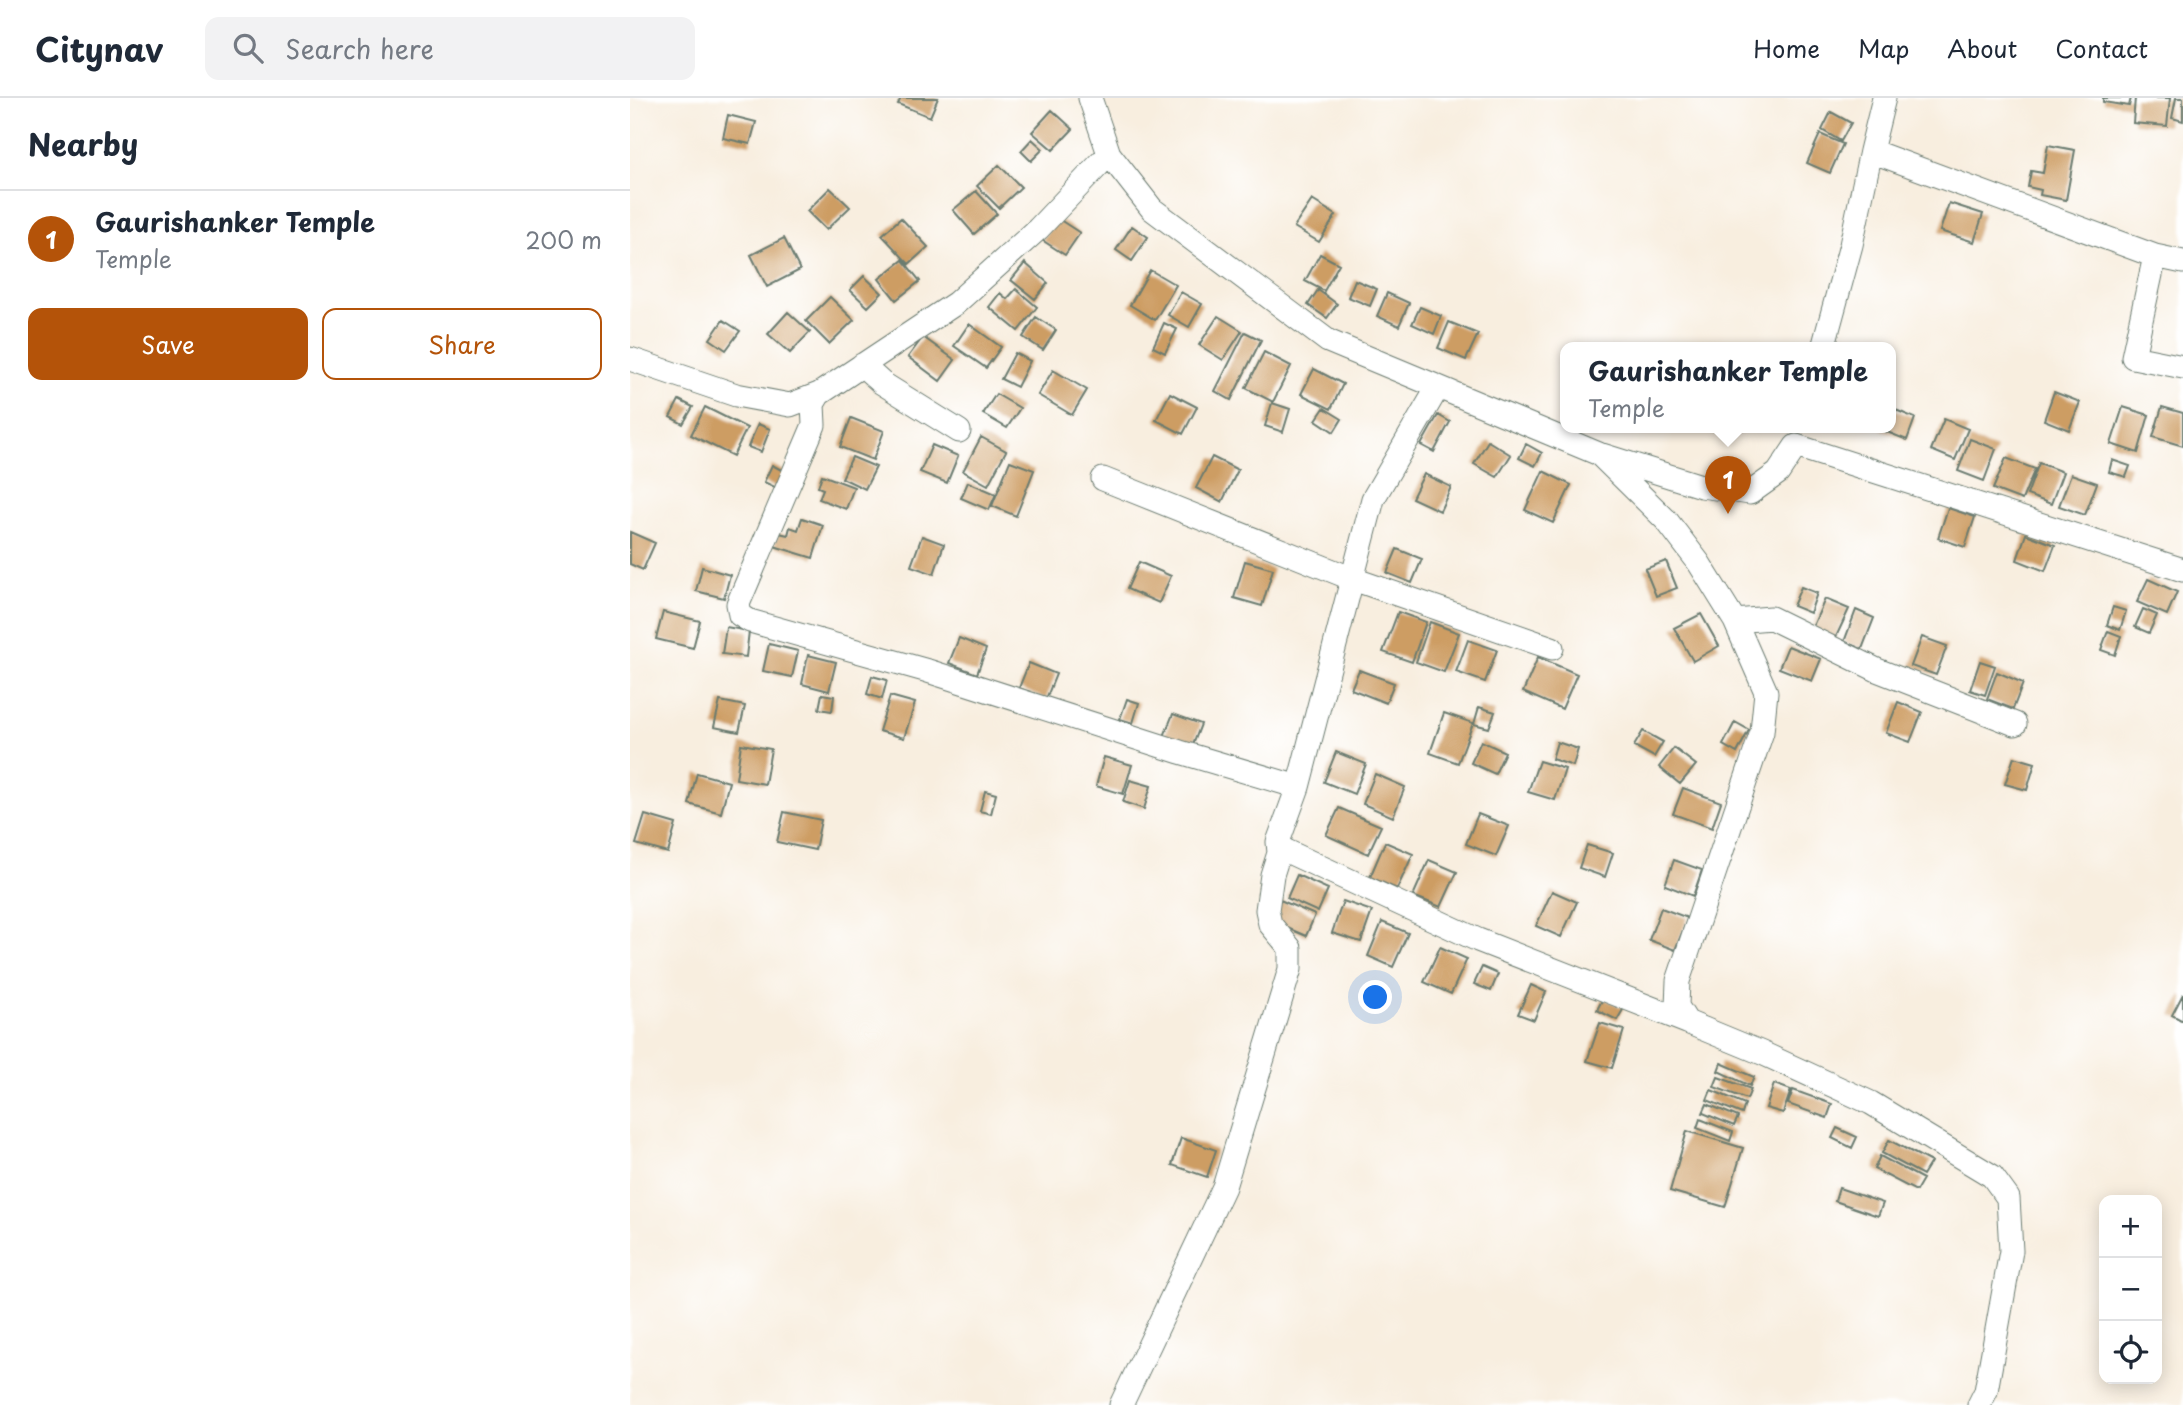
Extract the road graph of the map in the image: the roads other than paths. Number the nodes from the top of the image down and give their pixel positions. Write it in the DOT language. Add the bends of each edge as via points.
graph roads {
  1 [pos="1090,98"];
  2 [pos="1884,98"];
  3 [pos="1871,151"];
  4 [pos="1109,154"];
  5 [pos="2155,256"];
  6 [pos="2183,262"];
  7 [pos="1825,342"];
  8 [pos="630,359"];
  9 [pos="862,365"];
  10 [pos="2183,367"];
  11 [pos="1438,387"];
  12 [pos="819,394"];
  13 [pos="959,431"];
  14 [pos="1799,437"];
  15 [pos="1599,454"];
  16 [pos="1102,480"];
  17 [pos="2183,570"];
  18 [pos="1353,579"];
  19 [pos="1735,621"];
  20 [pos="1552,648"];
  21 [pos="2015,724"];
  22 [pos="1298,787"];
  23 [pos="1280,848"];
  24 [pos="1687,1022"];
  25 [pos="1121,1405"];
  26 [pos="1979,1405"];
  1 -- 4 [label="street"];
  2 -- 3 [label="street"];
  3 -- 5 [label="street"];
  3 -- 7 [label="street"];
  4 -- 9 [label="street" via="1038,229 956,303"];
  4 -- 11 [label="street" via="1152,209 1328,341"];
  5 -- 6 [label="street"];
  5 -- 10 [label="street" via="2133,357"];
  8 -- 12 [label="street" via="736,395 790,405"];
  9 -- 12 [label="street"];
  9 -- 13 [label="street" via="882,383"];
  11 -- 15 [label="street"];
  11 -- 18 [label="street" via="1373,499"];
  12 -- 22 [label="street" via="813,404 814,425 738,604 740,615"];
  14 -- 15 [label="street" via="1778,473 1750,493 1701,486"];
  14 -- 17 [label="street"];
  15 -- 19 [label="street" via="1667,521"];
  16 -- 18 [label="street"];
  18 -- 20 [label="street"];
  18 -- 22 [label="street"];
  19 -- 21 [label="street" via="1771,618 1877,670"];
  19 -- 24 [label="street" via="1766,692 1762,732 1678,981 1677,1006"];
  22 -- 23 [label="street" via="1278,842"];
  23 -- 24 [label="street" via="1478,940"];
  23 -- 25 [label="street" via="1267,910 1270,925 1290,948 1290,969 1224,1187"];
  24 -- 26 [label="street" via="1871,1103 1992,1176 2008,1198 2011,1251 1986,1391"];
}
